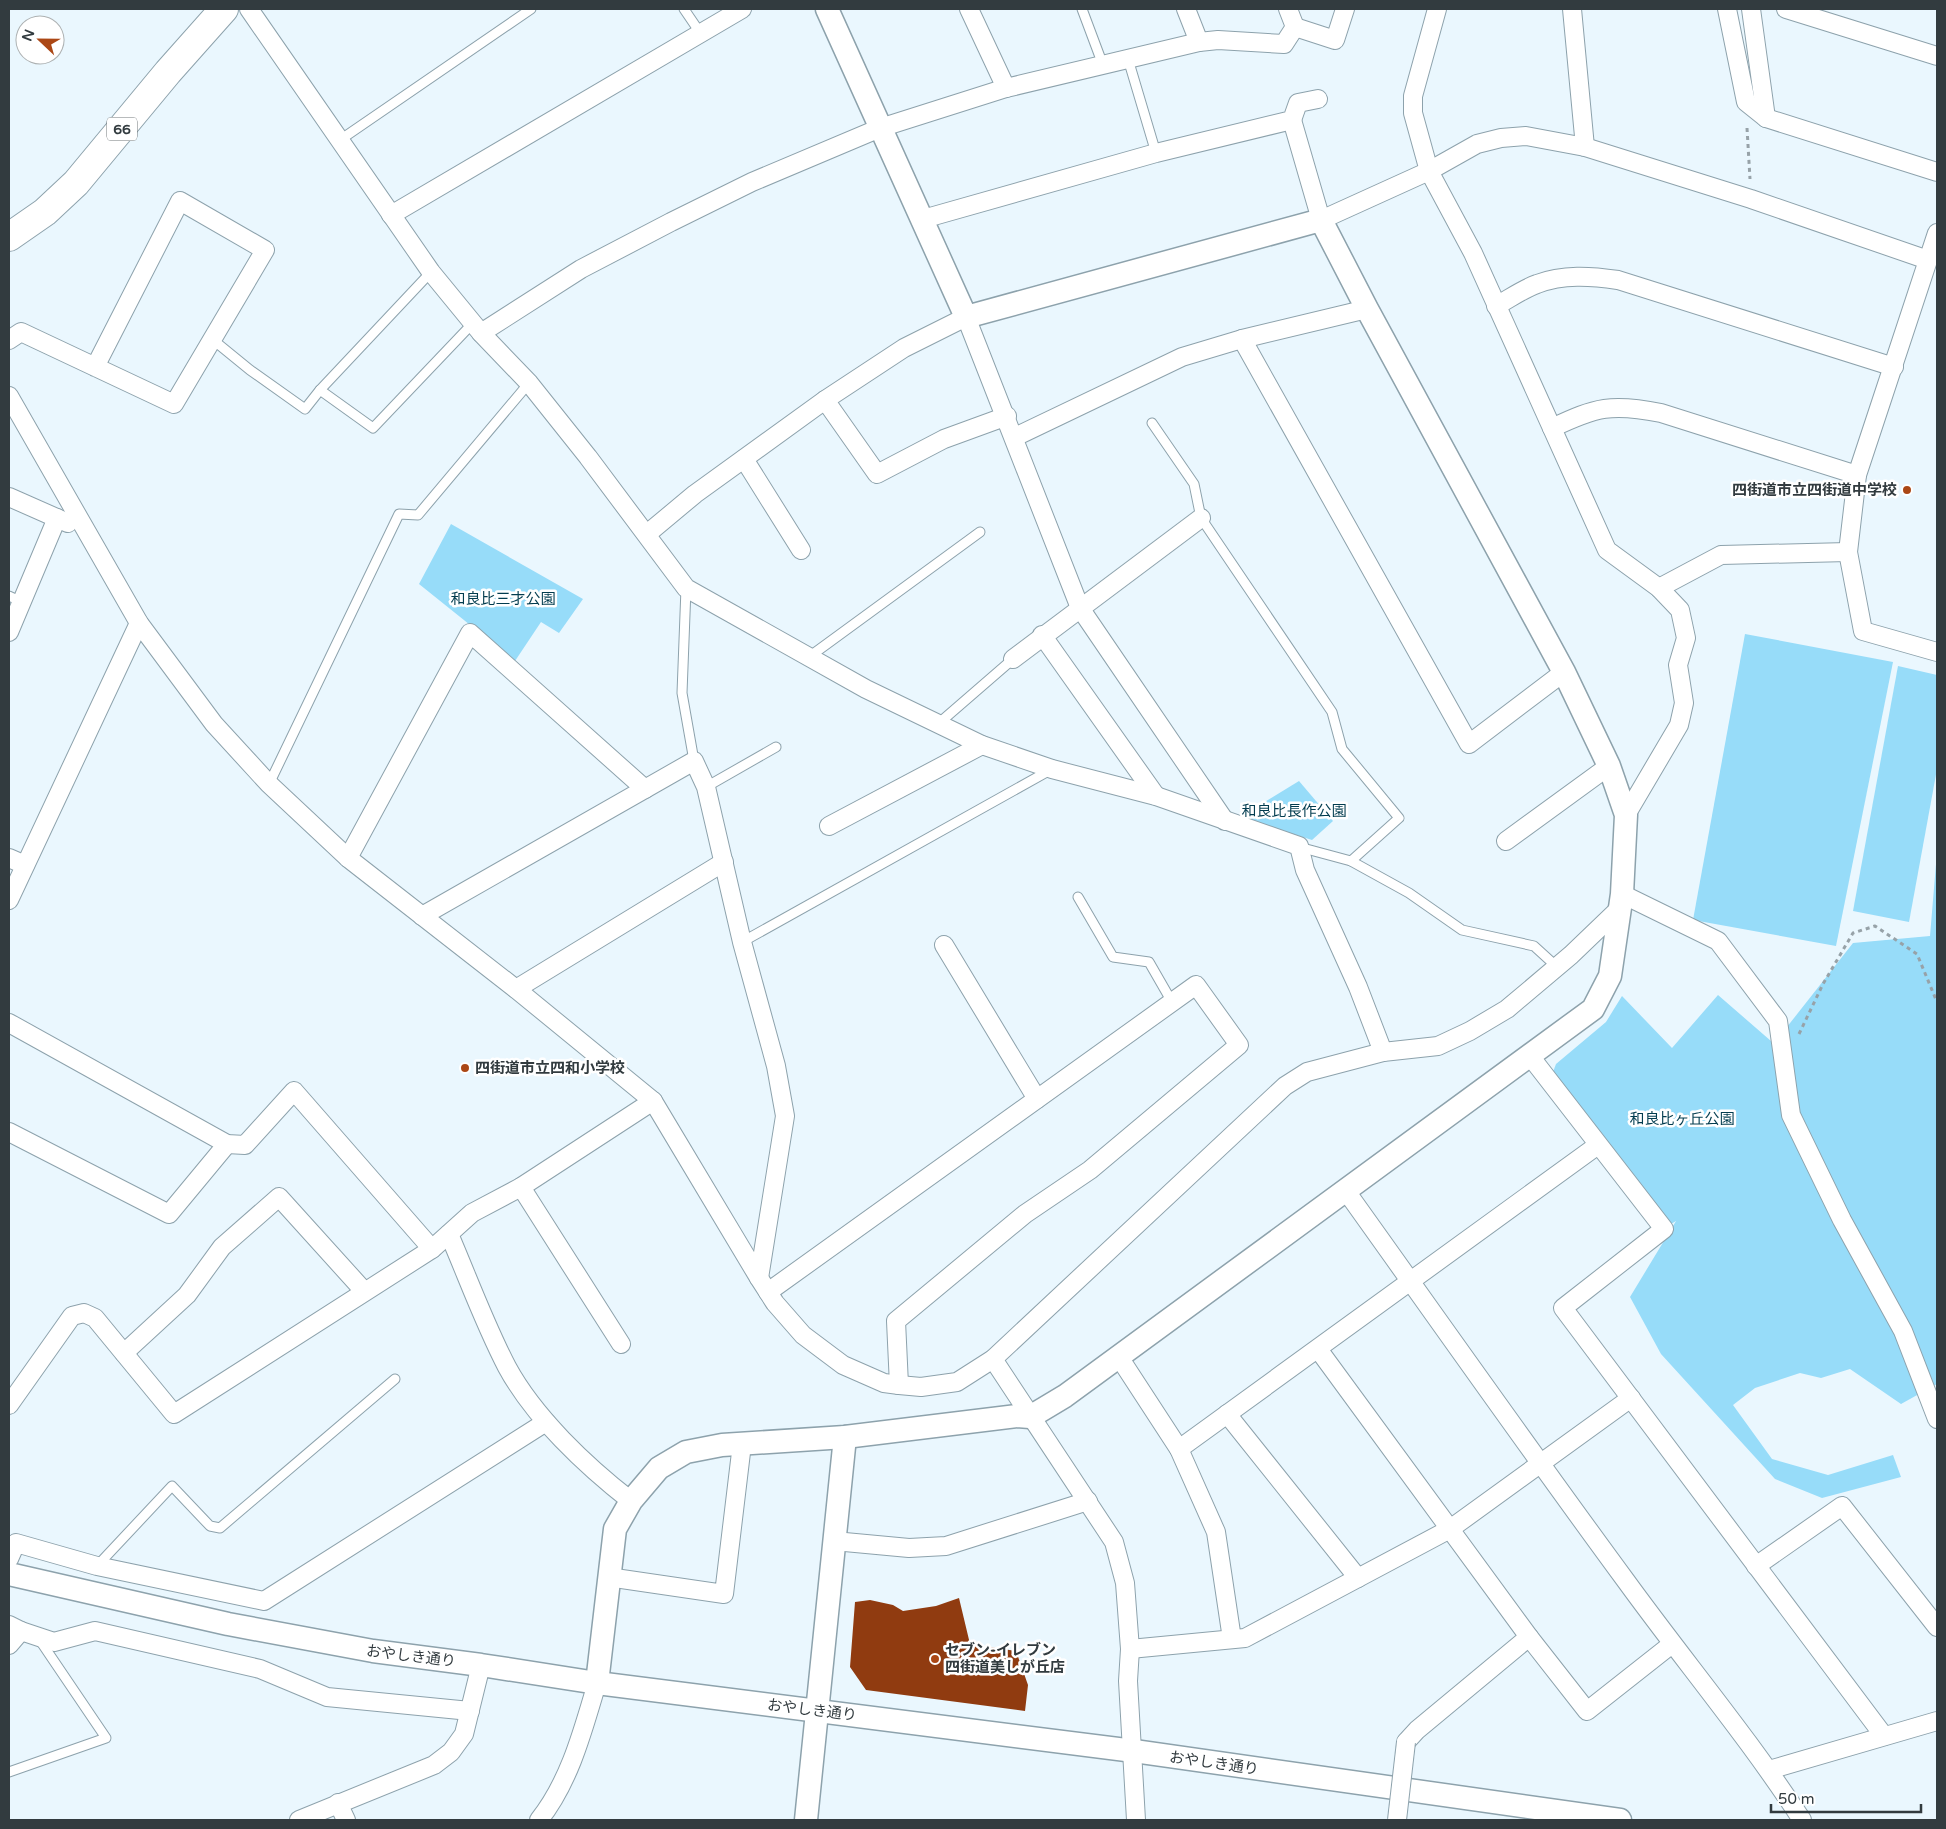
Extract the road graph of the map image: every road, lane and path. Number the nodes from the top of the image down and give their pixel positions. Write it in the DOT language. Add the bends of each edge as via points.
graph roads {
  1 [pos="224,9"];
  2 [pos="248,9"];
  3 [pos="531,9"];
  4 [pos="684,9"];
  5 [pos="742,9"];
  6 [pos="827,9"];
  7 [pos="969,9"];
  8 [pos="1082,9"];
  9 [pos="1186,9"];
  10 [pos="1288,9"];
  11 [pos="1345,9"];
  12 [pos="1437,9"];
  13 [pos="1572,9"];
  14 [pos="1727,9"];
  15 [pos="1751,9"];
  16 [pos="1786,9"];
  17 [pos="1295,27"];
  18 [pos="701,34"];
  19 [pos="1199,42"];
  20 [pos="1937,56"];
  21 [pos="1128,59"];
  22 [pos="1102,65"];
  23 [pos="1006,88"];
  24 [pos="1318,99"];
  25 [pos="1746,102"];
  26 [pos="1766,118"];
  27 [pos="1292,120"];
  28 [pos="880,128"];
  29 [pos="340,140"];
  30 [pos="1585,147"];
  31 [pos="1156,153"];
  32 [pos="1430,171"];
  33 [pos="1937,172"];
  34 [pos="1751,199"];
  35 [pos="391,215"];
  36 [pos="923,219"];
  37 [pos="1321,220"];
  38 [pos="1937,233"];
  39 [pos="9,237"];
  40 [pos="1928,260"];
  41 [pos="431,272"];
  42 [pos="1496,306"];
  43 [pos="1367,309"];
  44 [pos="966,317"];
  45 [pos="477,328"];
  46 [pos="212,339"];
  47 [pos="1242,339"];
  48 [pos="9,340"];
  49 [pos="95,367"];
  50 [pos="1894,367"];
  51 [pos="529,383"];
  52 [pos="320,390"];
  53 [pos="9,396"];
  54 [pos="825,400"];
  55 [pos="1007,416"];
  56 [pos="1152,423"];
  57 [pos="1552,428"];
  58 [pos="1015,437"];
  59 [pos="744,459"];
  60 [pos="1858,475"];
  61 [pos="9,497"];
  62 [pos="57,518"];
  63 [pos="1201,518"];
  64 [pos="86,532"];
  65 [pos="980,532"];
  66 [pos="647,534"];
  67 [pos="801,550"];
  68 [pos="1848,552"];
  69 [pos="686,588"];
  70 [pos="1659,588"];
  71 [pos="15,599"];
  72 [pos="1080,608"];
  73 [pos="139,623"];
  74 [pos="9,632"];
  75 [pos="1042,635"];
  76 [pos="1937,652"];
  77 [pos="809,656"];
  78 [pos="1013,659"];
  79 [pos="1564,672"];
  80 [pos="938,724"];
  81 [pos="982,745"];
  82 [pos="776,747"];
  83 [pos="694,761"];
  84 [pos="1609,766"];
  85 [pos="1052,769"];
  86 [pos="269,784"];
  87 [pos="706,787"];
  88 [pos="645,789"];
  89 [pos="1156,796"];
  90 [pos="1626,815"];
  91 [pos="1225,821"];
  92 [pos="829,826"];
  93 [pos="1506,841"];
  94 [pos="1299,846"];
  95 [pos="9,858"];
  96 [pos="348,858"];
  97 [pos="1351,861"];
  98 [pos="724,862"];
  99 [pos="25,865"];
  100 [pos="1078,896"];
  101 [pos="9,900"];
  102 [pos="1621,901"];
  103 [pos="422,916"];
  104 [pos="742,942"];
  105 [pos="944,945"];
  106 [pos="1557,967"];
  107 [pos="516,989"];
  108 [pos="1172,1002"];
  109 [pos="1937,1002"];
  110 [pos="9,1023"];
  111 [pos="1383,1052"];
  112 [pos="1530,1056"];
  113 [pos="1784,1063"];
  114 [pos="1036,1099"];
  115 [pos="653,1101"];
  116 [pos="9,1132"];
  117 [pos="228,1144"];
  118 [pos="1598,1145"];
  119 [pos="521,1187"];
  120 [pos="1346,1191"];
  121 [pos="448,1234"];
  122 [pos="432,1249"];
  123 [pos="1410,1281"];
  124 [pos="763,1285"];
  125 [pos="364,1291"];
  126 [pos="621,1344"];
  127 [pos="1318,1349"];
  128 [pos="124,1353"];
  129 [pos="1119,1357"];
  130 [pos="993,1360"];
  131 [pos="395,1379"];
  132 [pos="899,1385"];
  133 [pos="1631,1398"];
  134 [pos="9,1405"];
  135 [pos="1227,1414"];
  136 [pos="1030,1417"];
  137 [pos="1937,1419"];
  138 [pos="546,1422"];
  139 [pos="845,1437"];
  140 [pos="742,1444"];
  141 [pos="1180,1449"];
  142 [pos="1540,1465"];
  143 [pos="631,1500"];
  144 [pos="1088,1500"];
  145 [pos="1450,1529"];
  146 [pos="834,1541"];
  147 [pos="9,1559"];
  148 [pos="98,1566"];
  149 [pos="1756,1566"];
  150 [pos="9,1574"];
  151 [pos="608,1577"];
  152 [pos="1358,1578"];
  153 [pos="1937,1627"];
  154 [pos="22,1631"];
  155 [pos="1529,1638"];
  156 [pos="1232,1639"];
  157 [pos="1672,1644"];
  158 [pos="9,1645"];
  159 [pos="1130,1649"];
  160 [pos="481,1665"];
  161 [pos="597,1683"];
  162 [pos="470,1710"];
  163 [pos="818,1711"];
  164 [pos="1937,1721"];
  165 [pos="1884,1736"];
  166 [pos="1134,1751"];
  167 [pos="1769,1770"];
  168 [pos="9,1772"];
  169 [pos="338,1803"];
  170 [pos="299,1820"];
  171 [pos="346,1820"];
  172 [pos="539,1820"];
  173 [pos="806,1820"];
  174 [pos="1136,1820"];
  175 [pos="1397,1820"];
  176 [pos="1620,1820"];
  177 [pos="1802,1820"];
  1 -- 39 [label="main road, 66" via="76,183 45,212"];
  2 -- 29 [label="street"];
  3 -- 29 [label="lane"];
  4 -- 18 [label="lane"];
  5 -- 18 [label="street"];
  6 -- 28 [label="street"];
  7 -- 23 [label="street"];
  8 -- 22 [label="lane"];
  9 -- 19 [label="street"];
  10 -- 17 [label="street"];
  11 -- 17 [label="street" via="1336,40"];
  12 -- 32 [label="street" via="1414,96 1413,113"];
  13 -- 30 [label="street"];
  14 -- 25 [label="street"];
  15 -- 26 [label="street"];
  16 -- 20 [label="street"];
  17 -- 19 [label="street" via="1284,44"];
  18 -- 35 [label="street"];
  19 -- 21 [label="street"];
  21 -- 22 [label="street"];
  21 -- 31 [label="lane"];
  22 -- 23 [label="street"];
  23 -- 28 [label="street"];
  24 -- 27 [label="street" via="1298,103"];
  25 -- 26 [label="street"];
  25 -- 34 [label="path"];
  26 -- 33 [label="street"];
  27 -- 31 [label="street"];
  27 -- 37 [label="street"];
  28 -- 36 [label="street"];
  28 -- 45 [label="street" via="752,182 670,222"];
  29 -- 35 [label="street"];
  30 -- 32 [label="street" via="1526,136 1501,138 1478,144"];
  30 -- 34 [label="street"];
  31 -- 36 [label="street"];
  32 -- 37 [label="street"];
  32 -- 42 [label="street" via="1473,253"];
  34 -- 40 [label="street"];
  35 -- 41 [label="street"];
  36 -- 44 [label="street"];
  37 -- 43 [label="street"];
  37 -- 44 [label="street"];
  38 -- 40 [label="street"];
  40 -- 50 [label="street"];
  41 -- 45 [label="street"];
  41 -- 52 [label="lane"];
  42 -- 50 [label="street" via="1537,284 1592,276 1618,280"];
  42 -- 57 [label="street"];
  43 -- 47 [label="street"];
  43 -- 79 [label="street"];
  44 -- 54 [label="street" via="904,348"];
  44 -- 55 [label="street"];
  45 -- 51 [label="street"];
  45 -- 52 [label="lane" via="373,428"];
  46 -- 49 [label="street" via="174,404"];
  46 -- 49 [label="street" via="265,250 180,201"];
  46 -- 52 [label="lane" via="305,409"];
  47 -- 58 [label="street" via="1182,357"];
  47 -- 79 [label="street" via="1469,744"];
  48 -- 49 [label="street" via="21,332"];
  50 -- 60 [label="street"];
  51 -- 66 [label="street"];
  51 -- 86 [label="lane" via="418,515 399,514"];
  53 -- 64 [label="street"];
  54 -- 55 [label="street" via="877,474 944,439"];
  54 -- 59 [label="street"];
  55 -- 58 [label="street"];
  56 -- 63 [label="lane" via="1194,484"];
  57 -- 60 [label="street" via="1606,407 1630,407"];
  57 -- 70 [label="street" via="1607,550"];
  58 -- 72 [label="street"];
  59 -- 66 [label="street"];
  59 -- 67 [label="street"];
  60 -- 68 [label="street"];
  61 -- 62 [label="street"];
  62 -- 64 [label="street"];
  62 -- 71 [label="street"];
  63 -- 72 [label="street"];
  63 -- 97 [label="lane" via="1332,712 1342,749 1399,818"];
  64 -- 73 [label="street"];
  65 -- 77 [label="lane"];
  66 -- 69 [label="street"];
  68 -- 70 [label="street" via="1721,555"];
  68 -- 76 [label="street" via="1863,631"];
  69 -- 77 [label="street"];
  69 -- 83 [label="lane" via="682,693"];
  70 -- 90 [label="street" via="1680,610 1686,638 1678,665 1684,703 1679,725"];
  71 -- 74 [label="street"];
  72 -- 75 [label="street"];
  72 -- 91 [label="street"];
  73 -- 86 [label="street" via="214,724"];
  73 -- 99 [label="street"];
  75 -- 78 [label="street"];
  75 -- 89 [label="street"];
  77 -- 80 [label="street" via="866,689"];
  78 -- 80 [label="lane"];
  79 -- 84 [label="street"];
  80 -- 81 [label="street"];
  81 -- 85 [label="street"];
  81 -- 92 [label="street"];
  82 -- 87 [label="lane"];
  83 -- 87 [label="street"];
  83 -- 88 [label="street"];
  84 -- 90 [label="street"];
  84 -- 93 [label="street"];
  85 -- 89 [label="street"];
  85 -- 104 [label="lane"];
  86 -- 96 [label="street"];
  87 -- 98 [label="street"];
  88 -- 96 [label="street" via="470,633"];
  88 -- 103 [label="street"];
  89 -- 91 [label="street"];
  90 -- 102 [label="street"];
  91 -- 94 [label="street"];
  94 -- 97 [label="lane"];
  94 -- 111 [label="street" via="1305,870 1358,987"];
  95 -- 99 [label="street"];
  96 -- 103 [label="street"];
  97 -- 106 [label="lane" via="1409,893 1462,930 1534,946"];
  98 -- 104 [label="street"];
  98 -- 107 [label="street"];
  99 -- 101 [label="street"];
  100 -- 108 [label="lane" via="1113,957 1149,962"];
  102 -- 106 [label="street"];
  102 -- 112 [label="street" via="1610,976 1593,1009"];
  102 -- 113 [label="street" via="1718,941 1778,1021"];
  103 -- 107 [label="street"];
  104 -- 124 [label="street" via="776,1066 785,1116"];
  105 -- 114 [label="street"];
  106 -- 111 [label="street" via="1507,1009 1438,1046"];
  107 -- 115 [label="street"];
  108 -- 114 [label="street"];
  108 -- 132 [label="street" via="1196,985 1239,1045 1090,1170 1025,1214 896,1320"];
  109 -- 113 [label="path" via="1917,954 1875,926 1853,933 1823,984"];
  110 -- 117 [label="street"];
  111 -- 130 [label="street" via="1307,1072 1285,1086"];
  112 -- 118 [label="street"];
  112 -- 120 [label="street"];
  113 -- 137 [label="street" via="1791,1115 1842,1220 1904,1331"];
  114 -- 124 [label="street"];
  115 -- 119 [label="street"];
  115 -- 124 [label="street"];
  116 -- 117 [label="street" via="169,1214"];
  117 -- 122 [label="street" via="245,1144 294,1091"];
  118 -- 123 [label="street"];
  118 -- 133 [label="street" via="1664,1229 1563,1308"];
  119 -- 121 [label="street" via="472,1213"];
  119 -- 126 [label="street"];
  120 -- 123 [label="street"];
  120 -- 129 [label="street"];
  121 -- 122 [label="street"];
  121 -- 138 [label="street" via="508,1368"];
  122 -- 125 [label="street"];
  123 -- 127 [label="street"];
  123 -- 142 [label="street"];
  124 -- 132 [label="street" via="803,1335 843,1365 884,1383"];
  125 -- 128 [label="street" via="174,1414"];
  125 -- 128 [label="street" via="279,1197 222,1247 187,1295"];
  127 -- 135 [label="street"];
  127 -- 145 [label="street"];
  128 -- 134 [label="street" via="95,1318 84,1313 72,1316"];
  129 -- 136 [label="street"];
  129 -- 141 [label="street"];
  130 -- 132 [label="street" via="957,1382 921,1387"];
  130 -- 136 [label="street"];
  131 -- 148 [label="lane" via="220,1528 210,1526 172,1486"];
  133 -- 142 [label="street"];
  133 -- 149 [label="street"];
  135 -- 141 [label="street"];
  135 -- 152 [label="street"];
  136 -- 139 [label="street"];
  136 -- 144 [label="street"];
  138 -- 143 [label="street" via="599,1476"];
  138 -- 148 [label="street" via="264,1601"];
  139 -- 140 [label="street"];
  139 -- 146 [label="street"];
  140 -- 143 [label="street" via="686,1452 659,1468"];
  140 -- 151 [label="street" via="724,1594"];
  141 -- 156 [label="street" via="1216,1532"];
  142 -- 145 [label="street"];
  142 -- 157 [label="street"];
  143 -- 151 [label="street" via="615,1529"];
  144 -- 146 [label="street" via="946,1546 909,1548"];
  144 -- 159 [label="street" via="1114,1542 1124,1583"];
  145 -- 152 [label="street"];
  145 -- 155 [label="street"];
  146 -- 163 [label="street"];
  147 -- 148 [label="street" via="16,1543"];
  149 -- 153 [label="street" via="1842,1506"];
  149 -- 165 [label="street"];
  150 -- 160 [label="street, おやしき通り" via="283,1635"];
  151 -- 161 [label="street"];
  152 -- 156 [label="street" via="1245,1638"];
  154 -- 158 [label="street"];
  154 -- 162 [label="street" via="54,1642 94,1631 260,1669 327,1697"];
  154 -- 168 [label="lane" via="106,1738"];
  155 -- 157 [label="street" via="1587,1711"];
  155 -- 175 [label="street, bridge" via="1406,1742"];
  156 -- 159 [label="street"];
  157 -- 167 [label="street"];
  159 -- 166 [label="street" via="1128,1682"];
  160 -- 161 [label="street, おやしき通り"];
  160 -- 162 [label="street"];
  161 -- 163 [label="street, おやしき通り"];
  161 -- 172 [label="street" via="576,1750 549,1808"];
  162 -- 169 [label="street" via="464,1734 451,1752 434,1765"];
  163 -- 166 [label="street, おやしき通り"];
  163 -- 173 [label="street"];
  164 -- 165 [label="street"];
  165 -- 167 [label="street"];
  166 -- 174 [label="street"];
  166 -- 176 [label="street, おやしき通り"];
  167 -- 177 [label="street"];
  169 -- 170 [label="street"];
  169 -- 171 [label="street"];
}
